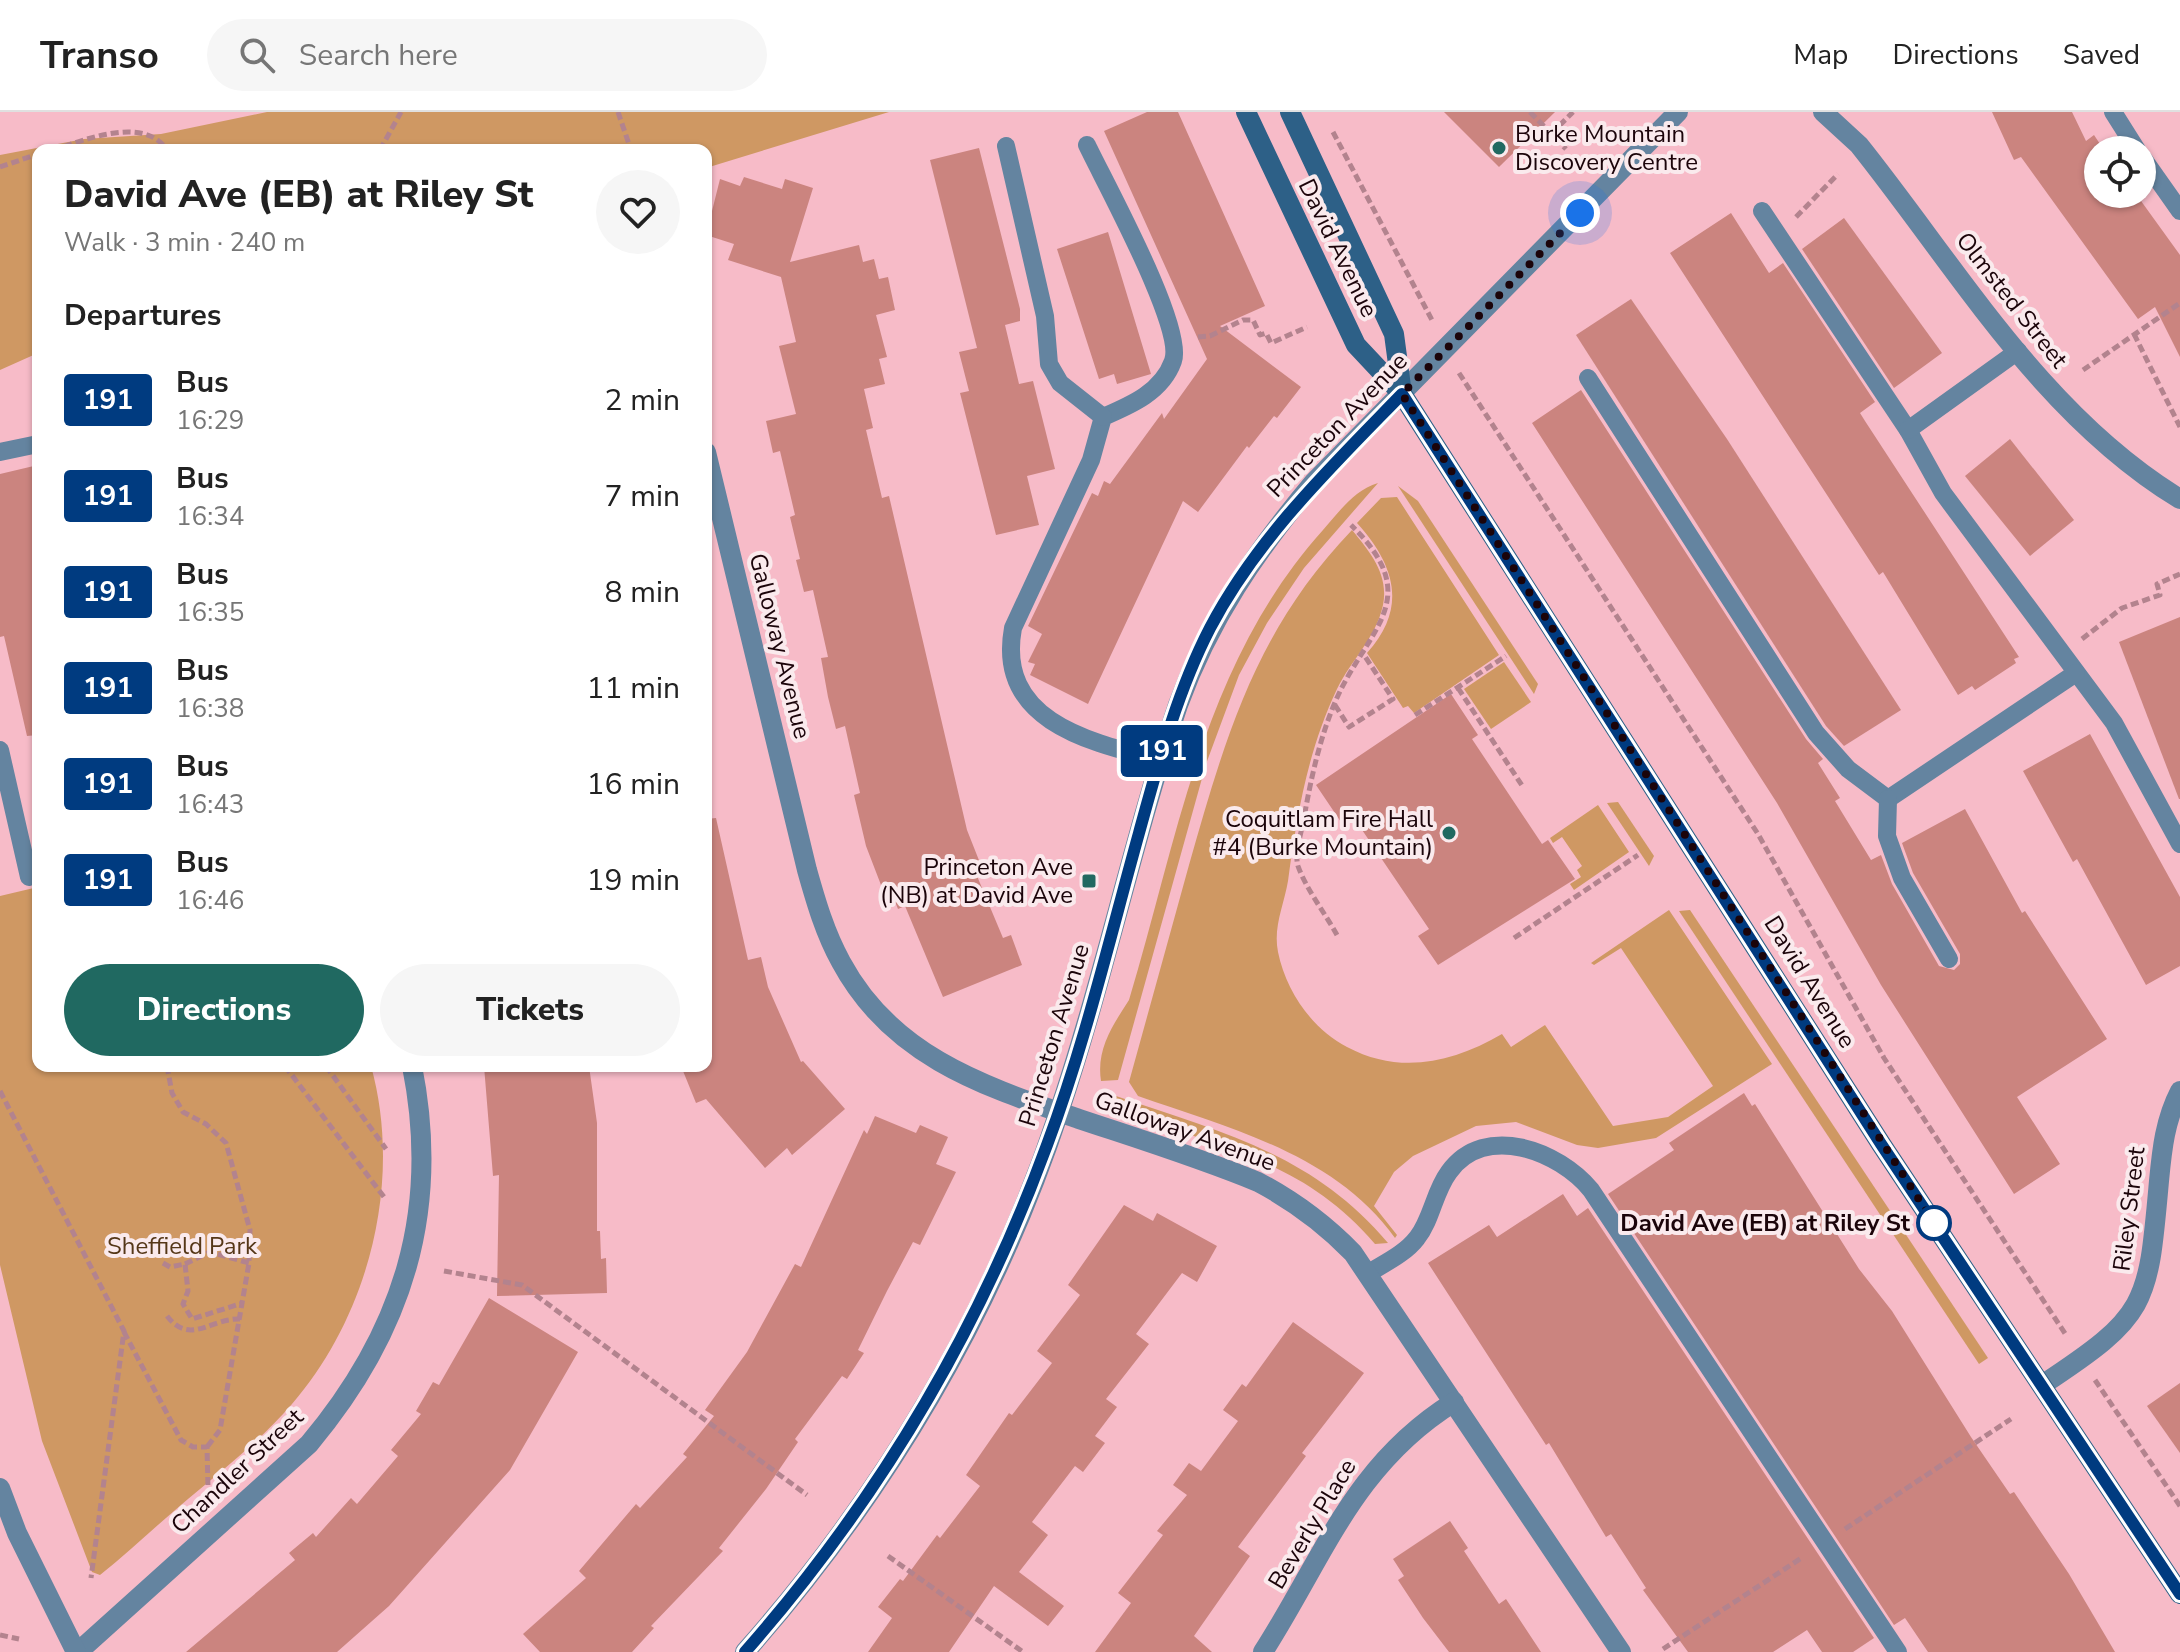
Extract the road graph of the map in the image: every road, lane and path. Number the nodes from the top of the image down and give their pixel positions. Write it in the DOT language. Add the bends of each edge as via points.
graph roads {
  1 [pos="401,112"];
  2 [pos="618,112"];
  3 [pos="1246,112"];
  4 [pos="1290,112"];
  5 [pos="1530,112"];
  6 [pos="1573,112"];
  7 [pos="1678,112"];
  8 [pos="1823,112"];
  9 [pos="2113,112"];
  10 [pos="1330,126"];
  11 [pos="1551,134"];
  12 [pos="2128,136"];
  13 [pos="77,144"];
  14 [pos="161,144"];
  15 [pos="383,144"];
  16 [pos="628,144"];
  17 [pos="1087,145"];
  18 [pos="1006,146"];
  19 [pos="1566,149"];
  20 [pos="32,156"];
  21 [pos="0,167"];
  22 [pos="1838,174"];
  23 [pos="2156,177"];
  24 [pos="1807,210"];
  25 [pos="1762,211"];
  26 [pos="2180,211"];
  27 [pos="1423,303"];
  28 [pos="2180,303"];
  29 [pos="1307,327"];
  30 [pos="2134,334"];
  31 [pos="1174,338"];
  32 [pos="2018,351"];
  33 [pos="2083,370"];
  34 [pos="1588,378"];
  35 [pos="1466,387"];
  36 [pos="1402,394"];
  37 [pos="1103,417"];
  38 [pos="2180,427"];
  39 [pos="1908,430"];
  40 [pos="32,445"];
  41 [pos="0,452"];
  42 [pos="712,477"];
  43 [pos="2180,499"];
  44 [pos="1351,525"];
  45 [pos="2180,574"];
  46 [pos="1362,652"];
  47 [pos="2062,655"];
  48 [pos="1506,656"];
  49 [pos="2076,673"];
  50 [pos="1458,688"];
  51 [pos="1334,704"];
  52 [pos="1415,715"];
  53 [pos="0,750"];
  54 [pos="1159,760"];
  55 [pos="1523,787"];
  56 [pos="1888,799"];
  57 [pos="2180,844"];
  58 [pos="1638,855"];
  59 [pos="29,877"];
  60 [pos="1337,935"];
  61 [pos="1514,938"];
  62 [pos="1949,959"];
  63 [pos="168,1072"];
  64 [pos="290,1072"];
  65 [pos="332,1072"];
  66 [pos="413,1072"];
  67 [pos="0,1091"];
  68 [pos="2180,1091"];
  69 [pos="1059,1112"];
  70 [pos="386,1149"];
  71 [pos="384,1197"];
  72 [pos="163,1263"];
  73 [pos="249,1263"];
  74 [pos="185,1264"];
  75 [pos="444,1271"];
  76 [pos="1367,1274"];
  77 [pos="243,1303"];
  78 [pos="167,1316"];
  79 [pos="240,1319"];
  80 [pos="2056,1319"];
  81 [pos="124,1331"];
  82 [pos="2042,1385"];
  83 [pos="2104,1393"];
  84 [pos="1454,1402"];
  85 [pos="2011,1419"];
  86 [pos="207,1447"];
  87 [pos="208,1487"];
  88 [pos="0,1488"];
  89 [pos="807,1495"];
  90 [pos="1886,1502"];
  91 [pos="2180,1506"];
  92 [pos="888,1556"];
  93 [pos="1779,1573"];
  94 [pos="91,1578"];
  95 [pos="2180,1594"];
  96 [pos="0,1635"];
  97 [pos="19,1639"];
  98 [pos="1663,1649"];
  99 [pos="77,1652"];
  100 [pos="745,1652"];
  101 [pos="1023,1652"];
  102 [pos="1263,1652"];
  103 [pos="1621,1652"];
  104 [pos="1898,1652"];
  1 -- 15 [label="path"];
  2 -- 16 [label="path"];
  3 -- 36 [label="main road, David Avenue" via="1356,345"];
  4 -- 36 [label="main road, David Avenue" via="1394,334"];
  5 -- 11 [label="path"];
  6 -- 11 [label="path"];
  7 -- 36 [label="street, Princeton Avenue"];
  8 -- 32 [label="street, Olmsted Street" via="1859,145"];
  9 -- 12 [label="lane"];
  10 -- 27 [label="path"];
  11 -- 19 [label="path"];
  13 -- 14 [label="path" via="141,132"];
  17 -- 31 [label="lane"];
  18 -- 37 [label="lane" via="1045,316 1049,364 1060,383"];
  20 -- 21 [label="path"];
  22 -- 24 [label="path" via="1813,195"];
  23 -- 26 [label="lane"];
  25 -- 39 [label="lane"];
  28 -- 30 [label="path"];
  29 -- 31 [label="path" via="1271,343 1253,320 1210,336"];
  30 -- 33 [label="path"];
  30 -- 38 [label="path"];
  31 -- 37 [label="lane" via="1174,357 1161,384"];
  32 -- 39 [label="lane"];
  32 -- 43 [label="street, Olmsted Street" via="2055,398 2103,444"];
  34 -- 56 [label="lane" via="1816,733 1848,769"];
  35 -- 80 [label="path" via="1758,834 1884,1058"];
  36 -- 54 [label="street, Princeton Avenue" via="1314,482 1249,564 1199,649"];
  36 -- 82 [label="main road, David Avenue" via="1881,1144"];
  37 -- 54 [label="lane" via="1091,460 1013,628 1012,660 1021,692 1035,712 1110,747"];
  39 -- 47 [label="lane" via="1943,493"];
  40 -- 41 [label="lane"];
  42 -- 69 [label="street, Galloway Avenue" via="807,870 842,964 879,1015 927,1055 982,1085"];
  44 -- 46 [label="path" via="1383,565 1388,593 1377,633"];
  45 -- 47 [label="path" via="2157,584 2160,595 2122,608"];
  46 -- 51 [label="path"];
  46 -- 51 [label="path" via="1393,699 1349,727"];
  47 -- 49 [label="lane"];
  48 -- 50 [label="path"];
  49 -- 56 [label="lane"];
  49 -- 57 [label="lane" via="2114,723"];
  50 -- 52 [label="path"];
  50 -- 55 [label="path"];
  51 -- 60 [label="path" via="1311,774 1297,863"];
  53 -- 59 [label="lane"];
  54 -- 69 [label="street, Princeton Avenue"];
  56 -- 62 [label="lane" via="1887,836 1902,878"];
  58 -- 61 [label="path"];
  63 -- 73 [label="path" via="176,1103 220,1135 231,1155 250,1230"];
  64 -- 71 [label="path"];
  65 -- 70 [label="path"];
  66 -- 99 [label="street, Chandler Street" via="423,1143 419,1214 408,1264 372,1356 309,1444"];
  67 -- 81 [label="path"];
  68 -- 82 [label="street, Riley Street" via="2163,1141 2152,1264 2144,1290 2116,1333"];
  69 -- 76 [label="street, Galloway Avenue" via="1258,1182 1333,1232"];
  69 -- 100 [label="street, Princeton Avenue" via="986,1292 913,1427 822,1560"];
  72 -- 74 [label="path"];
  73 -- 74 [label="path" via="210,1252"];
  73 -- 77 [label="path"];
  74 -- 77 [label="path" via="188,1291 183,1304 188,1317 197,1319"];
  75 -- 89 [label="path" via="522,1285"];
  76 -- 84 [label="street, Galloway Avenue"];
  76 -- 104 [label="lane" via="1416,1239 1447,1174 1471,1152 1517,1146 1575,1172"];
  77 -- 79 [label="path"];
  78 -- 79 [label="path" via="191,1332"];
  79 -- 86 [label="path" via="220,1430"];
  81 -- 86 [label="path" via="181,1440"];
  81 -- 94 [label="path"];
  82 -- 95 [label="main road, David Avenue"];
  83 -- 91 [label="path"];
  84 -- 102 [label="street, Beverly Place" via="1398,1444 1358,1490"];
  84 -- 103 [label="street, Galloway Avenue"];
  85 -- 90 [label="path"];
  86 -- 87 [label="path"];
  88 -- 99 [label="street"];
  92 -- 101 [label="path"];
  93 -- 98 [label="path"];
  96 -- 97 [label="path"];
}
